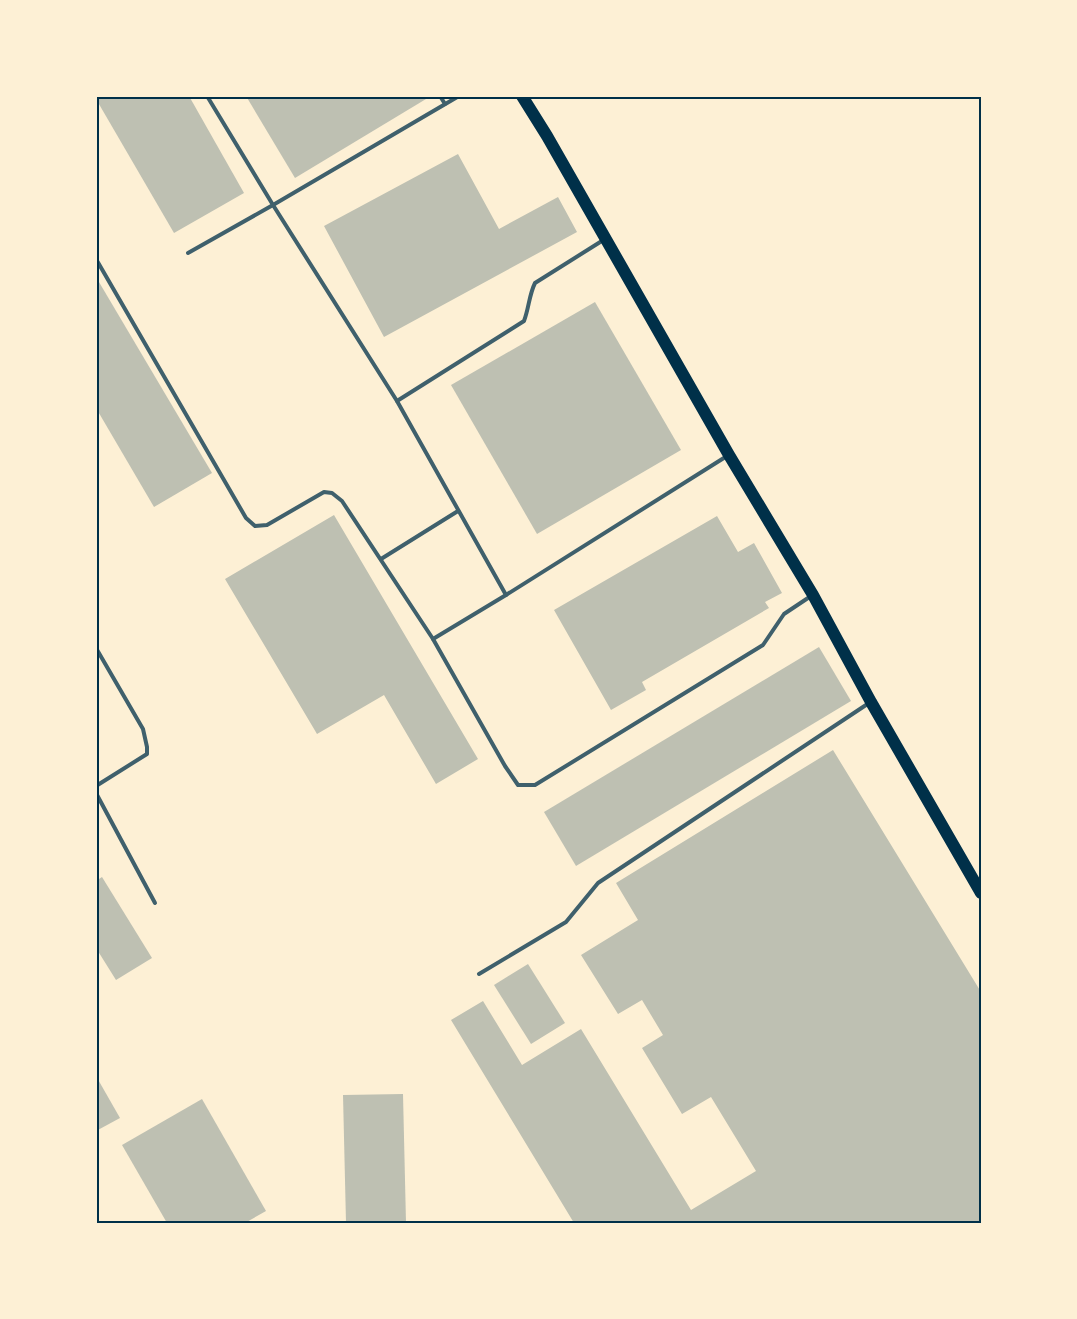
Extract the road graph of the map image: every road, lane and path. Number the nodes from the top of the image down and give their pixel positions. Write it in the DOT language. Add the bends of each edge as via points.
graph roads {
  1 [pos="207,96"];
  2 [pos="440,96"];
  3 [pos="459,96"];
  4 [pos="522,96"];
  5 [pos="445,104"];
  6 [pos="273,205"];
  7 [pos="605,239"];
  8 [pos="188,253"];
  9 [pos="96,259"];
  10 [pos="397,401"];
  11 [pos="729,455"];
  12 [pos="458,511"];
  13 [pos="381,559"];
  14 [pos="506,595"];
  15 [pos="813,595"];
  16 [pos="433,639"];
  17 [pos="96,648"];
  18 [pos="871,702"];
  19 [pos="96,786"];
  20 [pos="96,793"];
  21 [pos="981,893"];
  22 [pos="155,903"];
  23 [pos="479,974"];
  1 -- 6 [label="lane"];
  2 -- 5 [label="lane"];
  3 -- 5 [label="lane"];
  4 -- 7 [label="main road"];
  5 -- 6 [label="lane"];
  6 -- 8 [label="lane"];
  6 -- 10 [label="lane"];
  7 -- 10 [label="lane" via="535,283 524,321"];
  7 -- 11 [label="main road"];
  9 -- 13 [label="lane" via="246,518 255,526 267,525 324,492 332,493 342,501"];
  10 -- 12 [label="lane"];
  11 -- 14 [label="lane"];
  11 -- 15 [label="main road"];
  12 -- 13 [label="lane"];
  12 -- 14 [label="lane"];
  13 -- 16 [label="lane"];
  14 -- 16 [label="lane"];
  15 -- 16 [label="lane" via="784,614 763,645 535,785 518,785"];
  15 -- 18 [label="main road"];
  17 -- 19 [label="lane" via="143,728 147,754"];
  18 -- 21 [label="main road"];
  18 -- 23 [label="lane" via="598,883 566,922"];
  20 -- 22 [label="lane"];
}
